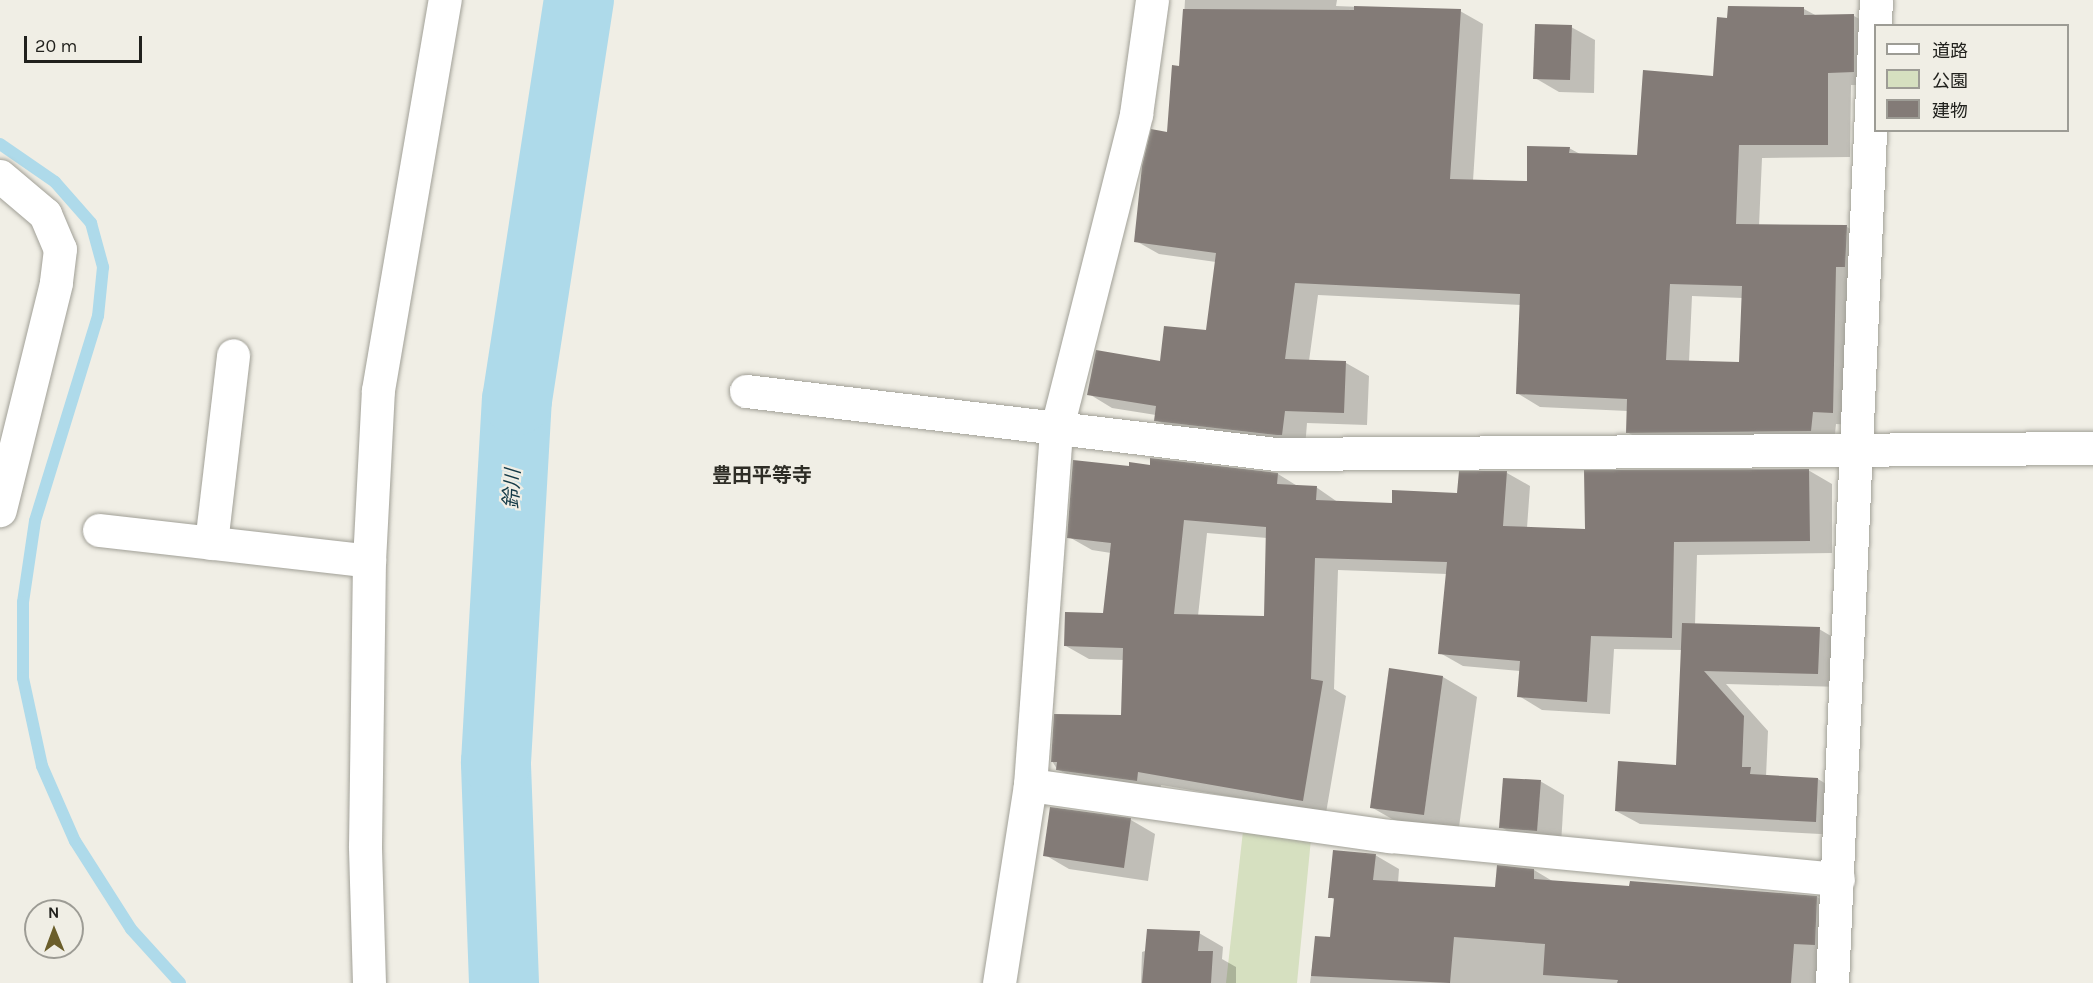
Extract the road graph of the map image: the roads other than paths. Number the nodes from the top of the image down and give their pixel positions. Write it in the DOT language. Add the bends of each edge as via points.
graph roads {
  1 [pos="446,0"];
  2 [pos="1152,0"];
  3 [pos="1876,0"];
  4 [pos="1875,24"];
  5 [pos="1874,48"];
  6 [pos="0,176"];
  7 [pos="232,355"];
  8 [pos="746,391"];
  9 [pos="1056,431"];
  10 [pos="2093,448"];
  11 [pos="1857,452"];
  12 [pos="0,510"];
  13 [pos="99,530"];
  14 [pos="211,543"];
  15 [pos="369,561"];
  16 [pos="1030,785"];
  17 [pos="1838,879"];
  18 [pos="369,983"];
  19 [pos="999,983"];
  20 [pos="1832,983"];
  1 -- 15 [label="street" via="378,390"];
  2 -- 9 [label="street" via="1136,114"];
  3 -- 4 [label="street"];
  5 -- 11 [label="street"];
  6 -- 12 [label="street" via="45,214 60,249 56,283"];
  7 -- 14 [label="street"];
  8 -- 9 [label="street"];
  9 -- 11 [label="street" via="1276,454"];
  9 -- 16 [label="street"];
  10 -- 11 [label="street"];
  11 -- 17 [label="street"];
  13 -- 14 [label="street"];
  14 -- 15 [label="street"];
  15 -- 18 [label="street" via="365,846"];
  16 -- 17 [label="street" via="1390,836"];
  16 -- 19 [label="street"];
  17 -- 20 [label="street"];
}
